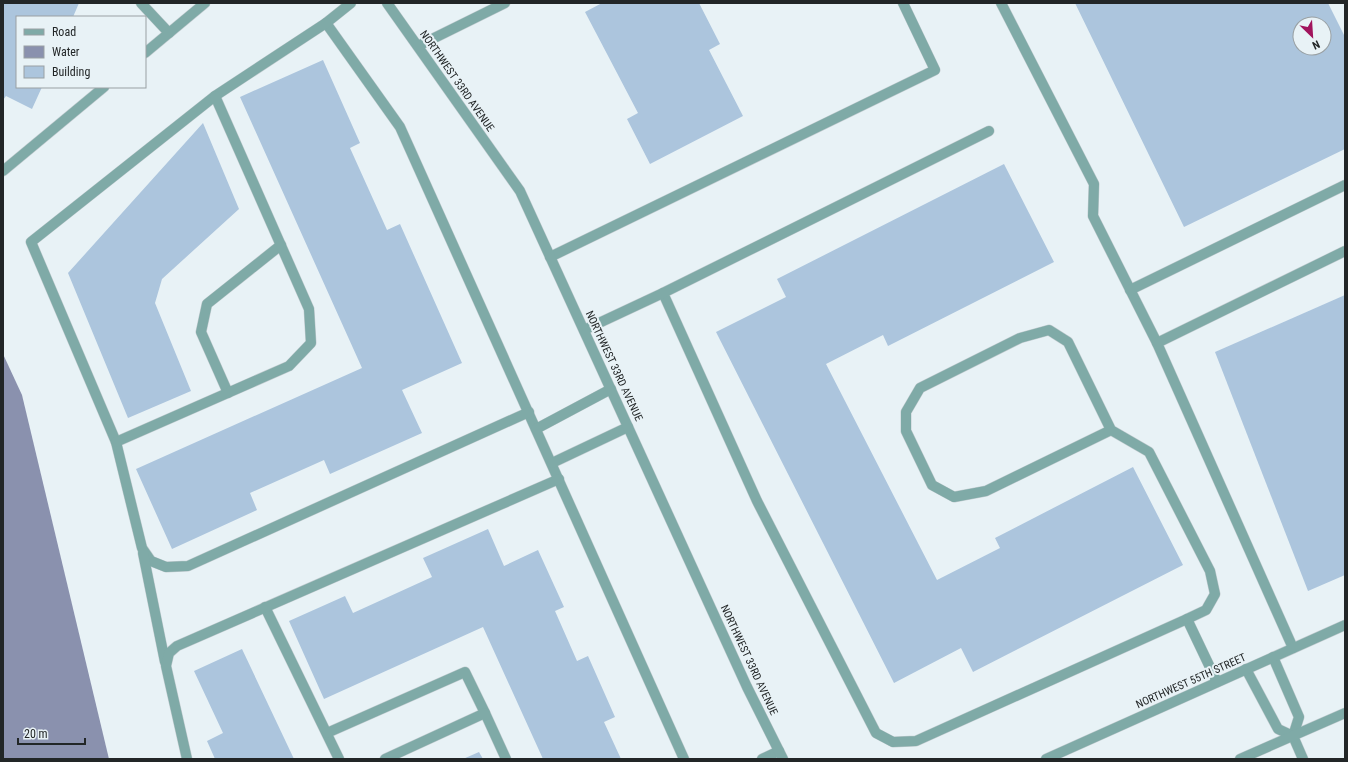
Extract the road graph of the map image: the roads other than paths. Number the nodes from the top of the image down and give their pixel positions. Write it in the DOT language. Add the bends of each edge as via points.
graph roads {
  1 [pos="141,3"];
  2 [pos="205,3"];
  3 [pos="351,3"];
  4 [pos="387,3"];
  5 [pos="505,3"];
  6 [pos="903,3"];
  7 [pos="1001,3"];
  8 [pos="326,23"];
  9 [pos="170,33"];
  10 [pos="418,46"];
  11 [pos="146,52"];
  12 [pos="103,88"];
  13 [pos="215,96"];
  14 [pos="989,131"];
  15 [pos="3,171"];
  16 [pos="1345,185"];
  17 [pos="281,246"];
  18 [pos="1345,251"];
  19 [pos="550,257"];
  20 [pos="1130,290"];
  21 [pos="663,293"];
  22 [pos="584,330"];
  23 [pos="1157,343"];
  24 [pos="611,389"];
  25 [pos="228,393"];
  26 [pos="529,412"];
  27 [pos="628,427"];
  28 [pos="536,429"];
  29 [pos="1111,430"];
  30 [pos="116,442"];
  31 [pos="552,463"];
  32 [pos="559,479"];
  33 [pos="142,548"];
  34 [pos="265,607"];
  35 [pos="1187,619"];
  36 [pos="1345,625"];
  37 [pos="1293,648"];
  38 [pos="1273,657"];
  39 [pos="166,666"];
  40 [pos="1246,669"];
  41 [pos="1217,682"];
  42 [pos="485,713"];
  43 [pos="1345,713"];
  44 [pos="327,733"];
  45 [pos="1293,736"];
  46 [pos="782,755"];
  47 [pos="187,759"];
  48 [pos="340,759"];
  49 [pos="384,759"];
  50 [pos="506,759"];
  51 [pos="684,759"];
  52 [pos="762,759"];
  53 [pos="1046,759"];
  54 [pos="1240,759"];
  55 [pos="1303,759"];
  1 -- 9 [label="street"];
  2 -- 9 [label="street"];
  3 -- 8 [label="street"];
  4 -- 10 [label="street, NORTHWEST 33RD AVENUE"];
  5 -- 10 [label="street"];
  6 -- 19 [label="street" via="935,70"];
  7 -- 20 [label="street" via="1094,184 1092,216"];
  8 -- 13 [label="street"];
  8 -- 26 [label="street" via="400,127"];
  9 -- 11 [label="street"];
  10 -- 19 [label="street, NORTHWEST 33RD AVENUE" via="520,191"];
  12 -- 15 [label="street"];
  13 -- 17 [label="street"];
  13 -- 30 [label="street" via="31,242"];
  14 -- 21 [label="street"];
  16 -- 20 [label="street"];
  17 -- 25 [label="street" via="207,304 200,332"];
  17 -- 25 [label="street" via="309,309 311,342 289,366"];
  18 -- 23 [label="street"];
  19 -- 22 [label="street, NORTHWEST 33RD AVENUE"];
  20 -- 23 [label="street"];
  21 -- 22 [label="street"];
  21 -- 35 [label="street" via="757,501 876,733 893,742 916,741"];
  22 -- 24 [label="street, NORTHWEST 33RD AVENUE"];
  23 -- 37 [label="street"];
  24 -- 27 [label="street, NORTHWEST 33RD AVENUE"];
  24 -- 28 [label="street"];
  25 -- 30 [label="street"];
  26 -- 28 [label="street"];
  26 -- 33 [label="street" via="188,566 166,567 151,561"];
  27 -- 31 [label="street"];
  27 -- 46 [label="street, NORTHWEST 33RD AVENUE" via="747,687"];
  28 -- 31 [label="street"];
  29 -- 29 [label="street" via="1068,342 1049,330 1020,338 920,388 906,412 906,431 932,485 954,497 986,491"];
  29 -- 35 [label="street" via="1149,452 1210,571 1215,594 1206,610"];
  30 -- 33 [label="street"];
  31 -- 32 [label="street"];
  32 -- 34 [label="street"];
  32 -- 51 [label="street"];
  33 -- 39 [label="street"];
  34 -- 39 [label="street" via="177,646 169,653"];
  34 -- 44 [label="street"];
  35 -- 41 [label="street"];
  36 -- 37 [label="street, NORTHWEST 55TH STREET"];
  37 -- 38 [label="street, NORTHWEST 55TH STREET"];
  38 -- 40 [label="street, NORTHWEST 55TH STREET"];
  38 -- 45 [label="street" via="1299,717"];
  39 -- 47 [label="street"];
  40 -- 41 [label="street, NORTHWEST 55TH STREET"];
  40 -- 45 [label="street" via="1278,729"];
  41 -- 53 [label="street, NORTHWEST 55TH STREET"];
  42 -- 44 [label="street" via="465,672"];
  42 -- 49 [label="street"];
  42 -- 50 [label="street"];
  43 -- 45 [label="street"];
  44 -- 48 [label="street"];
  45 -- 54 [label="street"];
  45 -- 55 [label="street"];
  46 -- 52 [label="street"];
}
